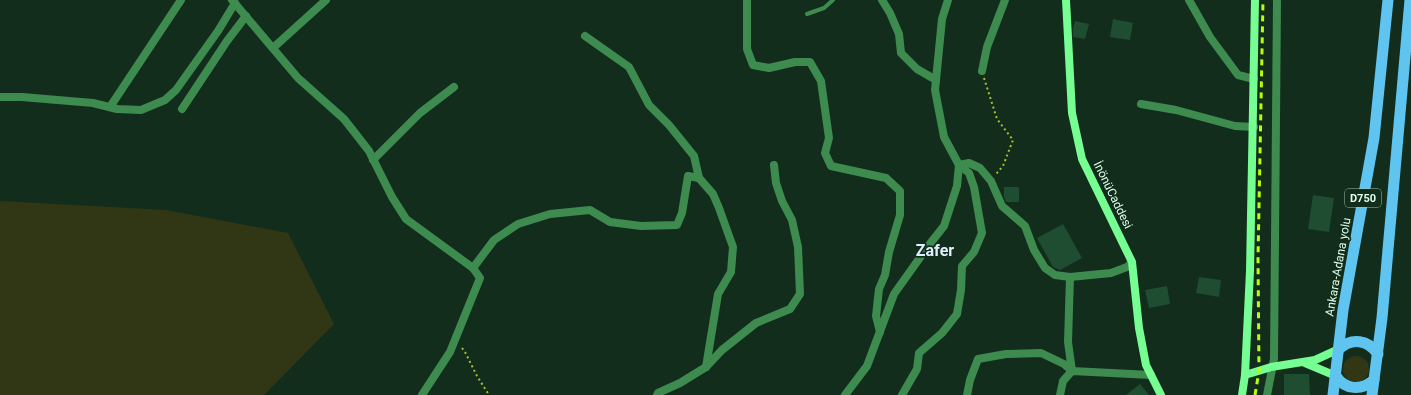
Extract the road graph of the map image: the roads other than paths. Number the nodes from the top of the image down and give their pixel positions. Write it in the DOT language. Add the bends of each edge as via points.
graph roads {
  1 [pos="181,0"];
  2 [pos="326,0"];
  3 [pos="748,0"];
  4 [pos="833,0"];
  5 [pos="882,0"];
  6 [pos="948,0"];
  7 [pos="1005,0"];
  8 [pos="1189,0"];
  9 [pos="1256,0"];
  10 [pos="1277,0"];
  11 [pos="1388,0"];
  12 [pos="1410,0"];
  13 [pos="1064,1"];
  14 [pos="233,2"];
  15 [pos="807,14"];
  16 [pos="246,16"];
  17 [pos="585,36"];
  18 [pos="273,48"];
  19 [pos="982,71"];
  20 [pos="1254,78"];
  21 [pos="936,80"];
  22 [pos="454,87"];
  23 [pos="0,97"];
  24 [pos="1141,104"];
  25 [pos="110,107"];
  26 [pos="182,109"];
  27 [pos="1254,127"];
  28 [pos="373,160"];
  29 [pos="774,165"];
  30 [pos="959,165"];
  31 [pos="699,178"];
  32 [pos="1132,262"];
  33 [pos="474,268"];
  34 [pos="1070,277"];
  35 [pos="880,332"];
  36 [pos="1339,349"];
  37 [pos="1378,354"];
  38 [pos="1303,362"];
  39 [pos="706,366"];
  40 [pos="1272,367"];
  41 [pos="1072,371"];
  42 [pos="1151,375"];
  43 [pos="1245,375"];
  44 [pos="1336,376"];
  45 [pos="1374,380"];
  46 [pos="422,395"];
  47 [pos="657,395"];
  48 [pos="845,395"];
  49 [pos="902,395"];
  50 [pos="967,395"];
  51 [pos="1060,395"];
  52 [pos="1161,395"];
  53 [pos="1242,395"];
  54 [pos="1267,395"];
  55 [pos="1333,395"];
  56 [pos="1372,395"];
  1 -- 25 [label="street"];
  2 -- 18 [label="street"];
  3 -- 35 [label="street" via="747,49 753,65 769,68 795,62 810,62 821,81 830,138 825,153 830,166 886,178 900,191 900,215 879,289 876,316"];
  4 -- 15 [label="lane" via="824,8"];
  5 -- 21 [label="street" via="899,34 901,53 917,70"];
  6 -- 21 [label="street" via="942,19"];
  7 -- 19 [label="street" via="987,47"];
  8 -- 20 [label="street" via="1210,37 1238,75"];
  9 -- 20 [label="main road"];
  10 -- 40 [label="street"];
  11 -- 36 [label="highway, Ankara-Adana yolu / D750" via="1374,138 1343,310"];
  12 -- 37 [label="highway, D750"];
  13 -- 32 [label="main road, İnönüCaddesi" via="1072,113 1082,158"];
  14 -- 16 [label="street"];
  14 -- 25 [label="street" via="218,31 176,90 165,100 141,110"];
  16 -- 18 [label="street"];
  16 -- 26 [label="street"];
  17 -- 31 [label="street" via="629,67 649,105 694,156"];
  18 -- 28 [label="street" via="298,78 344,119"];
  20 -- 27 [label="main road"];
  21 -- 30 [label="street" via="935,90 944,137"];
  22 -- 28 [label="street" via="420,113"];
  23 -- 25 [label="street" via="93,103"];
  24 -- 27 [label="street" via="1176,110 1235,126"];
  27 -- 43 [label="main road"];
  28 -- 33 [label="street" via="406,219"];
  29 -- 39 [label="street" via="782,201 794,226 798,247 800,294 790,309 756,323"];
  30 -- 34 [label="street" via="969,163 980,168 991,181 1002,206 1025,226 1034,250 1045,268 1055,275"];
  30 -- 35 [label="street" via="957,186 944,226 894,294"];
  30 -- 49 [label="street" via="969,173 974,187 982,233 974,252 962,266 957,314 919,354 917,369"];
  31 -- 33 [label="street" via="688,176 682,213 677,225 641,226 610,222 590,210 550,214 518,224 494,240"];
  31 -- 39 [label="street" via="713,194 733,247 731,272 718,294"];
  32 -- 34 [label="street" via="1127,267 1111,273"];
  32 -- 42 [label="main road, İnönüCaddesi" via="1139,328 1146,365"];
  33 -- 46 [label="street" via="480,278 455,341"];
  34 -- 41 [label="street" via="1068,342"];
  35 -- 48 [label="street" via="867,366"];
  36 -- 37 [label="highway" via="1348,342 1362,341"];
  36 -- 38 [label="main road" via="1315,360"];
  36 -- 44 [label="highway, Ankara-Adana yolu / D750"];
  37 -- 45 [label="highway, D750"];
  38 -- 40 [label="main road"];
  38 -- 44 [label="main road"];
  39 -- 47 [label="street"];
  40 -- 43 [label="main road"];
  40 -- 54 [label="street"];
  41 -- 42 [label="street"];
  41 -- 50 [label="street" via="1064,364 1041,353 978,358"];
  41 -- 51 [label="street" via="1063,381"];
  42 -- 52 [label="main road, İnönüCaddesi"];
  43 -- 53 [label="main road"];
  44 -- 45 [label="highway" via="1344,384 1357,388"];
  44 -- 55 [label="highway, Ankara-Adana yolu / D750"];
  45 -- 56 [label="highway, D750"];
}
